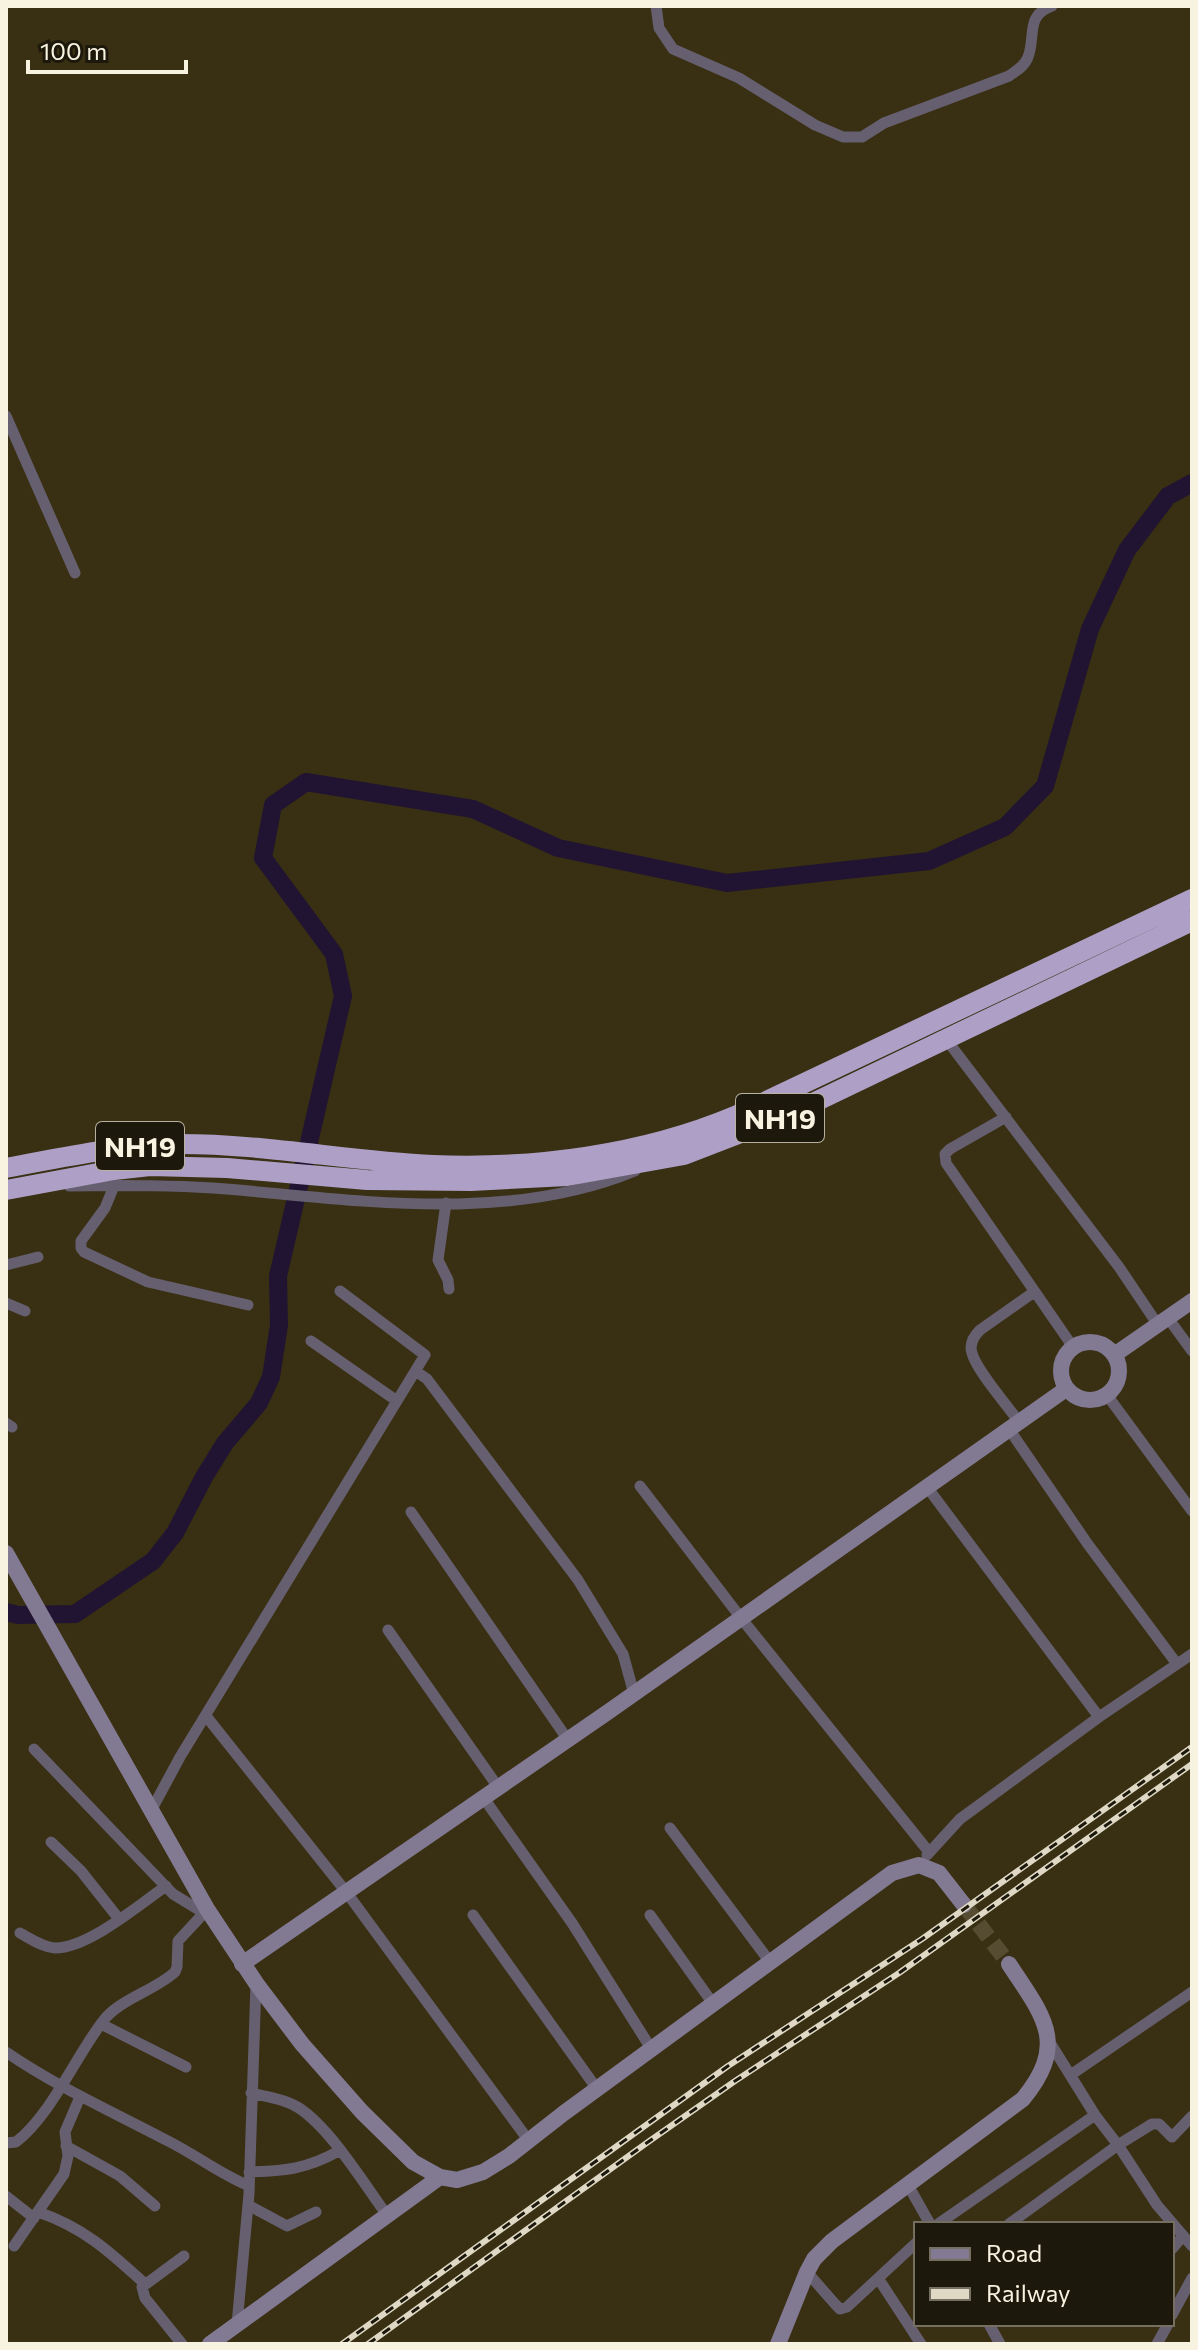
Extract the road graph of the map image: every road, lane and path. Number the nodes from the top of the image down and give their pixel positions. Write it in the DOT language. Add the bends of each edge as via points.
graph roads {
  1 [pos="656,6"];
  2 [pos="1052,6"];
  3 [pos="6,416"];
  4 [pos="75,573"];
  5 [pos="1192,899"];
  6 [pos="1192,921"];
  7 [pos="946,1039"];
  8 [pos="1006,1117"];
  9 [pos="666,1159"];
  10 [pos="6,1168"];
  11 [pos="271,1183"];
  12 [pos="114,1186"];
  13 [pos="11,1189"];
  14 [pos="446,1203"];
  15 [pos="38,1257"];
  16 [pos="6,1265"];
  17 [pos="449,1289"];
  18 [pos="340,1291"];
  19 [pos="1034,1292"];
  20 [pos="1192,1301"];
  21 [pos="6,1303"];
  22 [pos="248,1305"];
  23 [pos="25,1311"];
  24 [pos="1163,1321"];
  25 [pos="311,1341"];
  26 [pos="1073,1347"];
  27 [pos="1192,1351"];
  28 [pos="1114,1355"];
  29 [pos="417,1372"];
  30 [pos="1066,1389"];
  31 [pos="1107,1395"];
  32 [pos="397,1401"];
  33 [pos="1014,1426"];
  34 [pos="640,1486"];
  35 [pos="927,1487"];
  36 [pos="1192,1511"];
  37 [pos="411,1512"];
  38 [pos="6,1553"];
  39 [pos="741,1618"];
  40 [pos="388,1630"];
  41 [pos="1192,1654"];
  42 [pos="1177,1664"];
  43 [pos="634,1694"];
  44 [pos="206,1716"];
  45 [pos="1099,1717"];
  46 [pos="568,1740"];
  47 [pos="34,1749"];
  48 [pos="498,1787"];
  49 [pos="483,1797"];
  50 [pos="152,1809"];
  51 [pos="670,1828"];
  52 [pos="51,1842"];
  53 [pos="924,1858"];
  54 [pos="166,1886"];
  55 [pos="347,1893"];
  56 [pos="964,1905"];
  57 [pos="473,1915"];
  58 [pos="650,1915"];
  59 [pos="209,1916"];
  60 [pos="119,1919"];
  61 [pos="20,1933"];
  62 [pos="770,1962"];
  63 [pos="242,1964"];
  64 [pos="1009,1964"];
  65 [pos="256,1983"];
  66 [pos="1192,1992"];
  67 [pos="714,2005"];
  68 [pos="101,2024"];
  69 [pos="1049,2041"];
  70 [pos="652,2050"];
  71 [pos="6,2052"];
  72 [pos="186,2067"];
  73 [pos="1072,2074"];
  74 [pos="61,2087"];
  75 [pos="597,2089"];
  76 [pos="251,2093"];
  77 [pos="80,2097"];
  78 [pos="1095,2115"];
  79 [pos="1192,2116"];
  80 [pos="529,2141"];
  81 [pos="6,2143"];
  82 [pos="1118,2145"];
  83 [pos="66,2146"];
  84 [pos="339,2151"];
  85 [pos="249,2172"];
  86 [pos="440,2177"];
  87 [pos="908,2185"];
  88 [pos="249,2186"];
  89 [pos="6,2196"];
  90 [pos="248,2205"];
  91 [pos="155,2206"];
  92 [pos="316,2212"];
  93 [pos="36,2215"];
  94 [pos="387,2215"];
  95 [pos="929,2222"];
  96 [pos="941,2222"];
  97 [pos="1012,2222"];
  98 [pos="1171,2222"];
  99 [pos="1174,2225"];
  100 [pos="1183,2236"];
  101 [pos="914,2245"];
  102 [pos="14,2246"];
  103 [pos="1192,2246"];
  104 [pos="1174,2247"];
  105 [pos="184,2256"];
  106 [pos="807,2272"];
  107 [pos="878,2278"];
  108 [pos="1192,2278"];
  109 [pos="144,2283"];
  110 [pos="1174,2311"];
  111 [pos="237,2324"];
  112 [pos="990,2326"];
  113 [pos="1167,2326"];
  114 [pos="182,2344"];
  115 [pos="210,2344"];
  116 [pos="778,2344"];
  117 [pos="921,2344"];
  118 [pos="1000,2344"];
  119 [pos="1157,2344"];
  1 -- 2 [label="street" via="659,28 673,49 750,83 815,125 851,138 1019,70 1029,55 1034,19"];
  3 -- 4 [label="street"];
  5 -- 10 [label="highway, NH19" via="735,1116 651,1145 485,1165 435,1165 275,1148 145,1145"];
  6 -- 7 [label="highway, NH19"];
  7 -- 8 [label="street"];
  7 -- 9 [label="highway, NH19" via="751,1131"];
  8 -- 19 [label="street" via="950,1149 946,1163"];
  8 -- 24 [label="street"];
  9 -- 11 [label="highway, NH19" via="523,1179 331,1178"];
  9 -- 14 [label="street" via="572,1192"];
  11 -- 12 [label="street"];
  11 -- 13 [label="highway, NH19" via="227,1168 150,1166"];
  11 -- 14 [label="street" via="320,1198"];
  12 -- 13 [label="street"];
  12 -- 22 [label="street" via="81,1241 84,1252 148,1282"];
  14 -- 17 [label="street" via="438,1260"];
  15 -- 16 [label="street"];
  18 -- 29 [label="street" via="425,1355"];
  19 -- 26 [label="street"];
  19 -- 33 [label="street" via="980,1330 971,1345"];
  20 -- 24 [label="street"];
  21 -- 23 [label="street"];
  24 -- 27 [label="street"];
  24 -- 28 [label="street"];
  25 -- 32 [label="street"];
  26 -- 28 [label="street" via="1100,1344"];
  26 -- 30 [label="street" via="1061,1371"];
  28 -- 31 [label="street" via="1118,1380"];
  29 -- 32 [label="street"];
  29 -- 43 [label="street" via="578,1580 623,1654"];
  30 -- 31 [label="street" via="1081,1400"];
  30 -- 33 [label="street"];
  31 -- 36 [label="street"];
  32 -- 44 [label="street"];
  33 -- 35 [label="street"];
  33 -- 42 [label="street" via="1087,1543"];
  34 -- 39 [label="street"];
  35 -- 39 [label="street"];
  35 -- 45 [label="street"];
  37 -- 46 [label="street"];
  38 -- 50 [label="street"];
  39 -- 43 [label="street"];
  39 -- 53 [label="street"];
  40 -- 48 [label="street"];
  41 -- 42 [label="street"];
  42 -- 45 [label="street"];
  43 -- 46 [label="street"];
  44 -- 50 [label="street"];
  44 -- 55 [label="street"];
  45 -- 53 [label="street" via="960,1819"];
  46 -- 48 [label="street"];
  47 -- 54 [label="street"];
  48 -- 49 [label="street"];
  49 -- 55 [label="street"];
  49 -- 70 [label="street" via="572,1923"];
  50 -- 59 [label="street"];
  51 -- 62 [label="street"];
  52 -- 60 [label="street"];
  53 -- 56 [label="street"];
  53 -- 62 [label="street" via="865,1890"];
  54 -- 59 [label="street"];
  54 -- 60 [label="street"];
  55 -- 63 [label="street"];
  55 -- 80 [label="street"];
  57 -- 75 [label="street"];
  58 -- 67 [label="street"];
  59 -- 63 [label="street"];
  59 -- 68 [label="street" via="178,1941 175,1972"];
  60 -- 61 [label="street" via="68,1946 47,1947"];
  62 -- 67 [label="street"];
  63 -- 65 [label="street"];
  64 -- 69 [label="street" via="1044,2017"];
  65 -- 76 [label="street"];
  65 -- 86 [label="street" via="362,2112 413,2162"];
  66 -- 73 [label="street"];
  67 -- 70 [label="street"];
  68 -- 72 [label="street"];
  68 -- 74 [label="street"];
  69 -- 73 [label="street"];
  69 -- 87 [label="street" via="1044,2066 1023,2099"];
  70 -- 75 [label="street"];
  71 -- 74 [label="street"];
  73 -- 78 [label="street"];
  74 -- 77 [label="street"];
  74 -- 81 [label="street" via="22,2138"];
  75 -- 80 [label="street"];
  76 -- 84 [label="street" via="298,2107"];
  76 -- 85 [label="street"];
  77 -- 83 [label="street" via="66,2124"];
  77 -- 88 [label="street"];
  78 -- 82 [label="street"];
  78 -- 96 [label="street"];
  79 -- 82 [label="street" via="1172,2137 1152,2124"];
  80 -- 86 [label="street" via="483,2172 457,2180"];
  82 -- 97 [label="street"];
  82 -- 98 [label="street"];
  83 -- 91 [label="street" via="120,2176"];
  83 -- 93 [label="street" via="64,2174"];
  84 -- 85 [label="street" via="304,2168"];
  84 -- 94 [label="street"];
  85 -- 88 [label="street"];
  86 -- 94 [label="street"];
  87 -- 95 [label="street"];
  87 -- 106 [label="street" via="832,2241"];
  88 -- 90 [label="street"];
  89 -- 93 [label="street"];
  90 -- 92 [label="street" via="287,2226"];
  90 -- 111 [label="street"];
  93 -- 102 [label="street"];
  93 -- 109 [label="street" via="74,2225"];
  94 -- 111 [label="street"];
  99 -- 100 [label="street"];
  100 -- 103 [label="street"];
  100 -- 104 [label="street"];
  101 -- 107 [label="street"];
  105 -- 109 [label="street"];
  106 -- 107 [label="street" via="840,2309 854,2304"];
  106 -- 116 [label="street"];
  107 -- 117 [label="street"];
  108 -- 110 [label="street"];
  109 -- 114 [label="street" via="145,2298"];
  111 -- 115 [label="street"];
  112 -- 118 [label="street"];
  113 -- 119 [label="street"];
}
